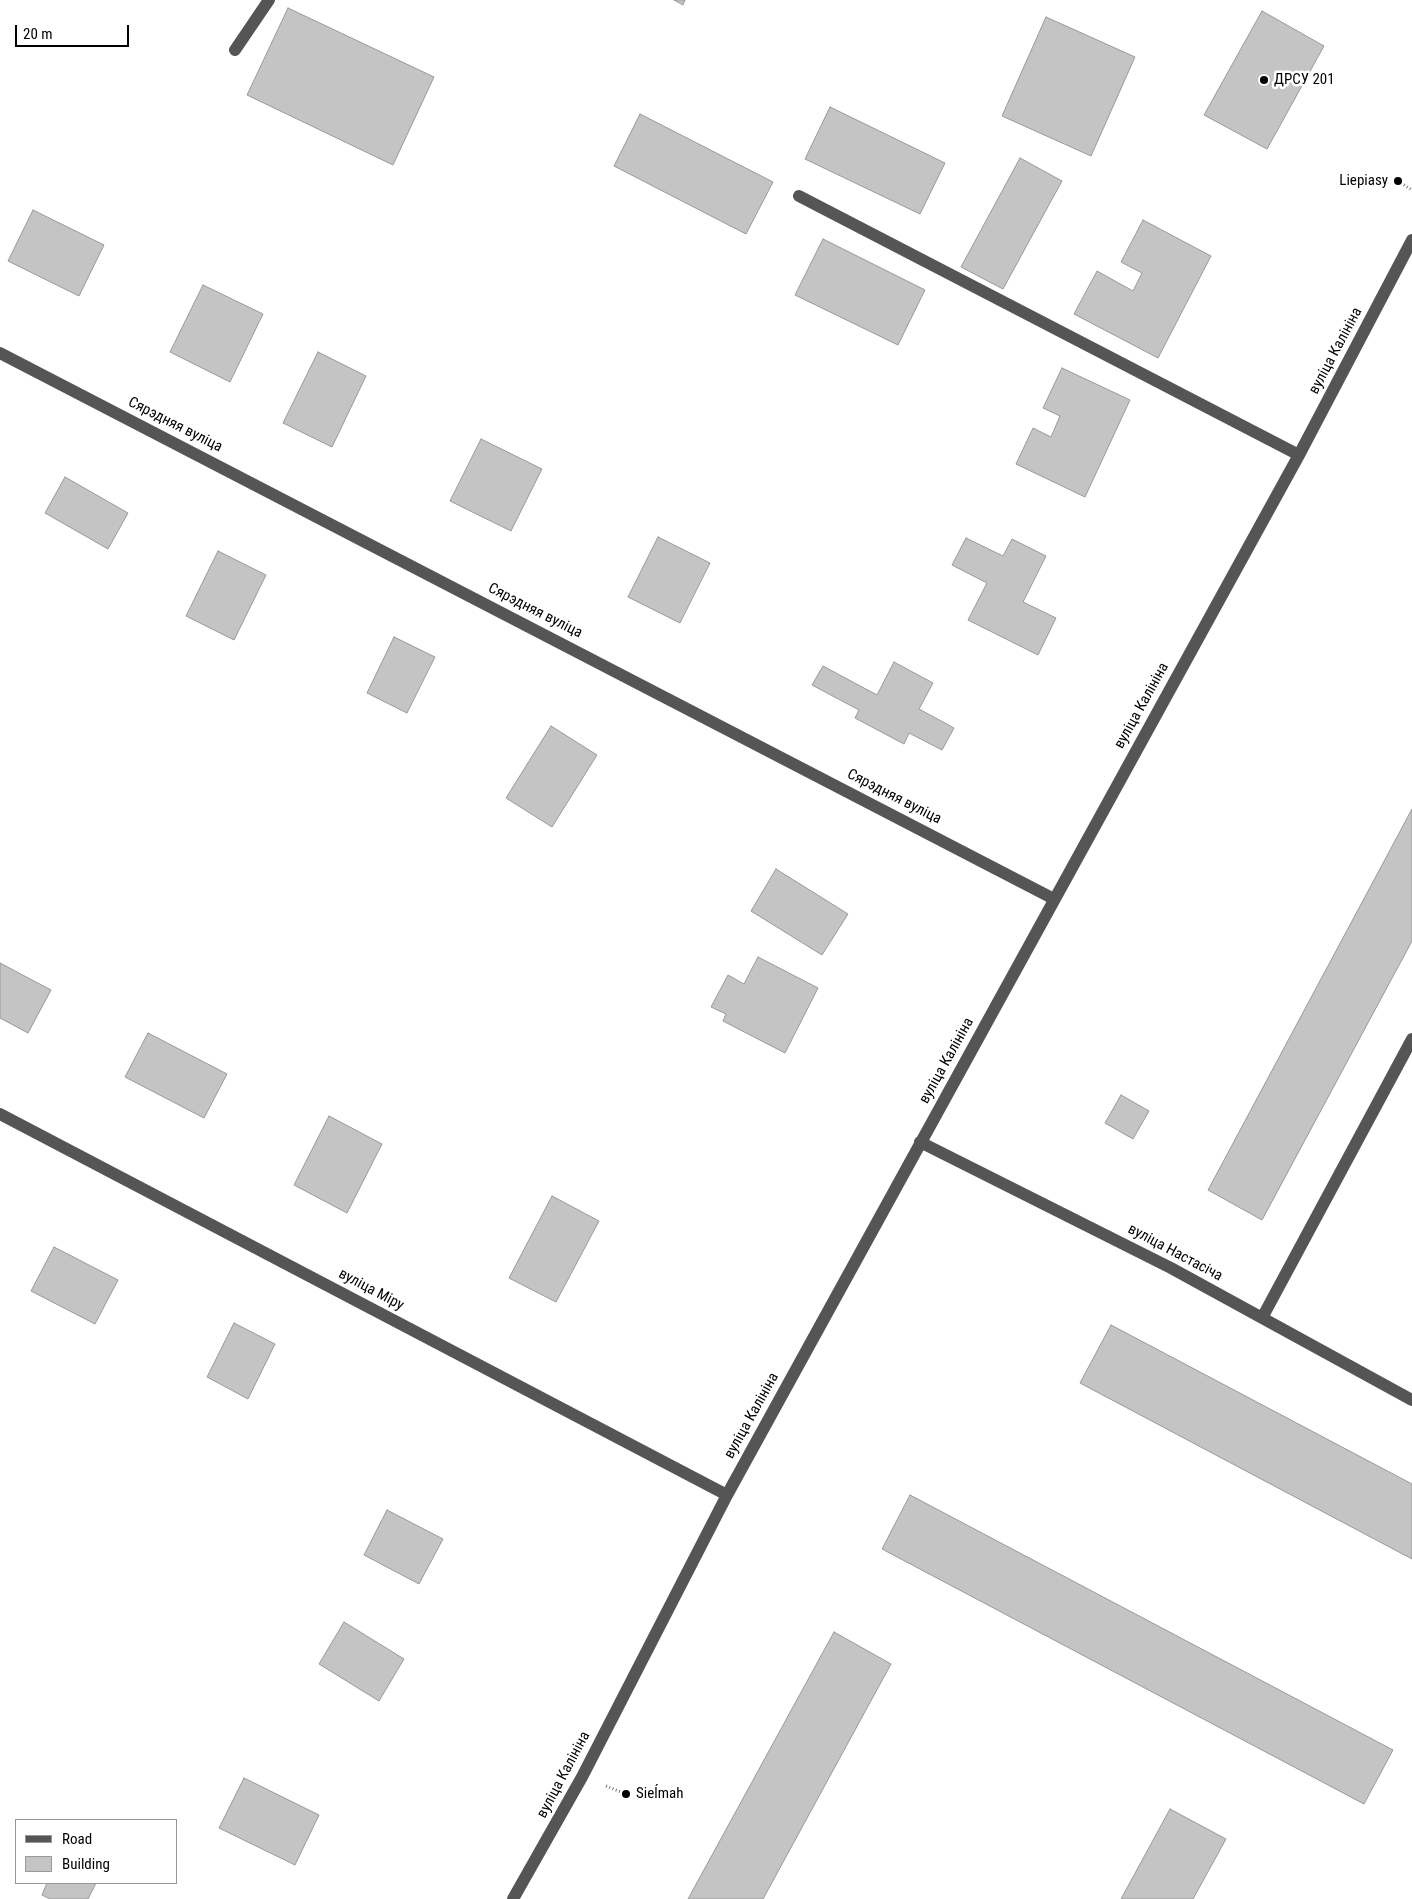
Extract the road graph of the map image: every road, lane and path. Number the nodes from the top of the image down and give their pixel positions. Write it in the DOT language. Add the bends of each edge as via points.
graph roads {
  1 [pos="269,0"];
  2 [pos="235,50"];
  3 [pos="1398,181"];
  4 [pos="1412,190"];
  5 [pos="799,196"];
  6 [pos="1412,240"];
  7 [pos="0,353"];
  8 [pos="1300,455"];
  9 [pos="1054,898"];
  10 [pos="1412,1039"];
  11 [pos="0,1114"];
  12 [pos="920,1142"];
  13 [pos="1262,1318"];
  14 [pos="1412,1400"];
  15 [pos="727,1495"];
  16 [pos="513,1899"];
  1 -- 2 [label="street"];
  3 -- 4 [label="path"];
  5 -- 8 [label="street"];
  6 -- 8 [label="street, вуліца Калініна"];
  7 -- 9 [label="street, Сярэдняя вуліца"];
  8 -- 9 [label="street, вуліца Калініна"];
  9 -- 12 [label="street, вуліца Калініна"];
  10 -- 13 [label="street"];
  11 -- 15 [label="street, вуліца Міру"];
  12 -- 13 [label="street, вуліца Настасіча" via="1171,1268"];
  12 -- 15 [label="street, вуліца Калініна"];
  13 -- 14 [label="street, вуліца Настасіча"];
  15 -- 16 [label="street, вуліца Калініна" via="582,1777"];
}
